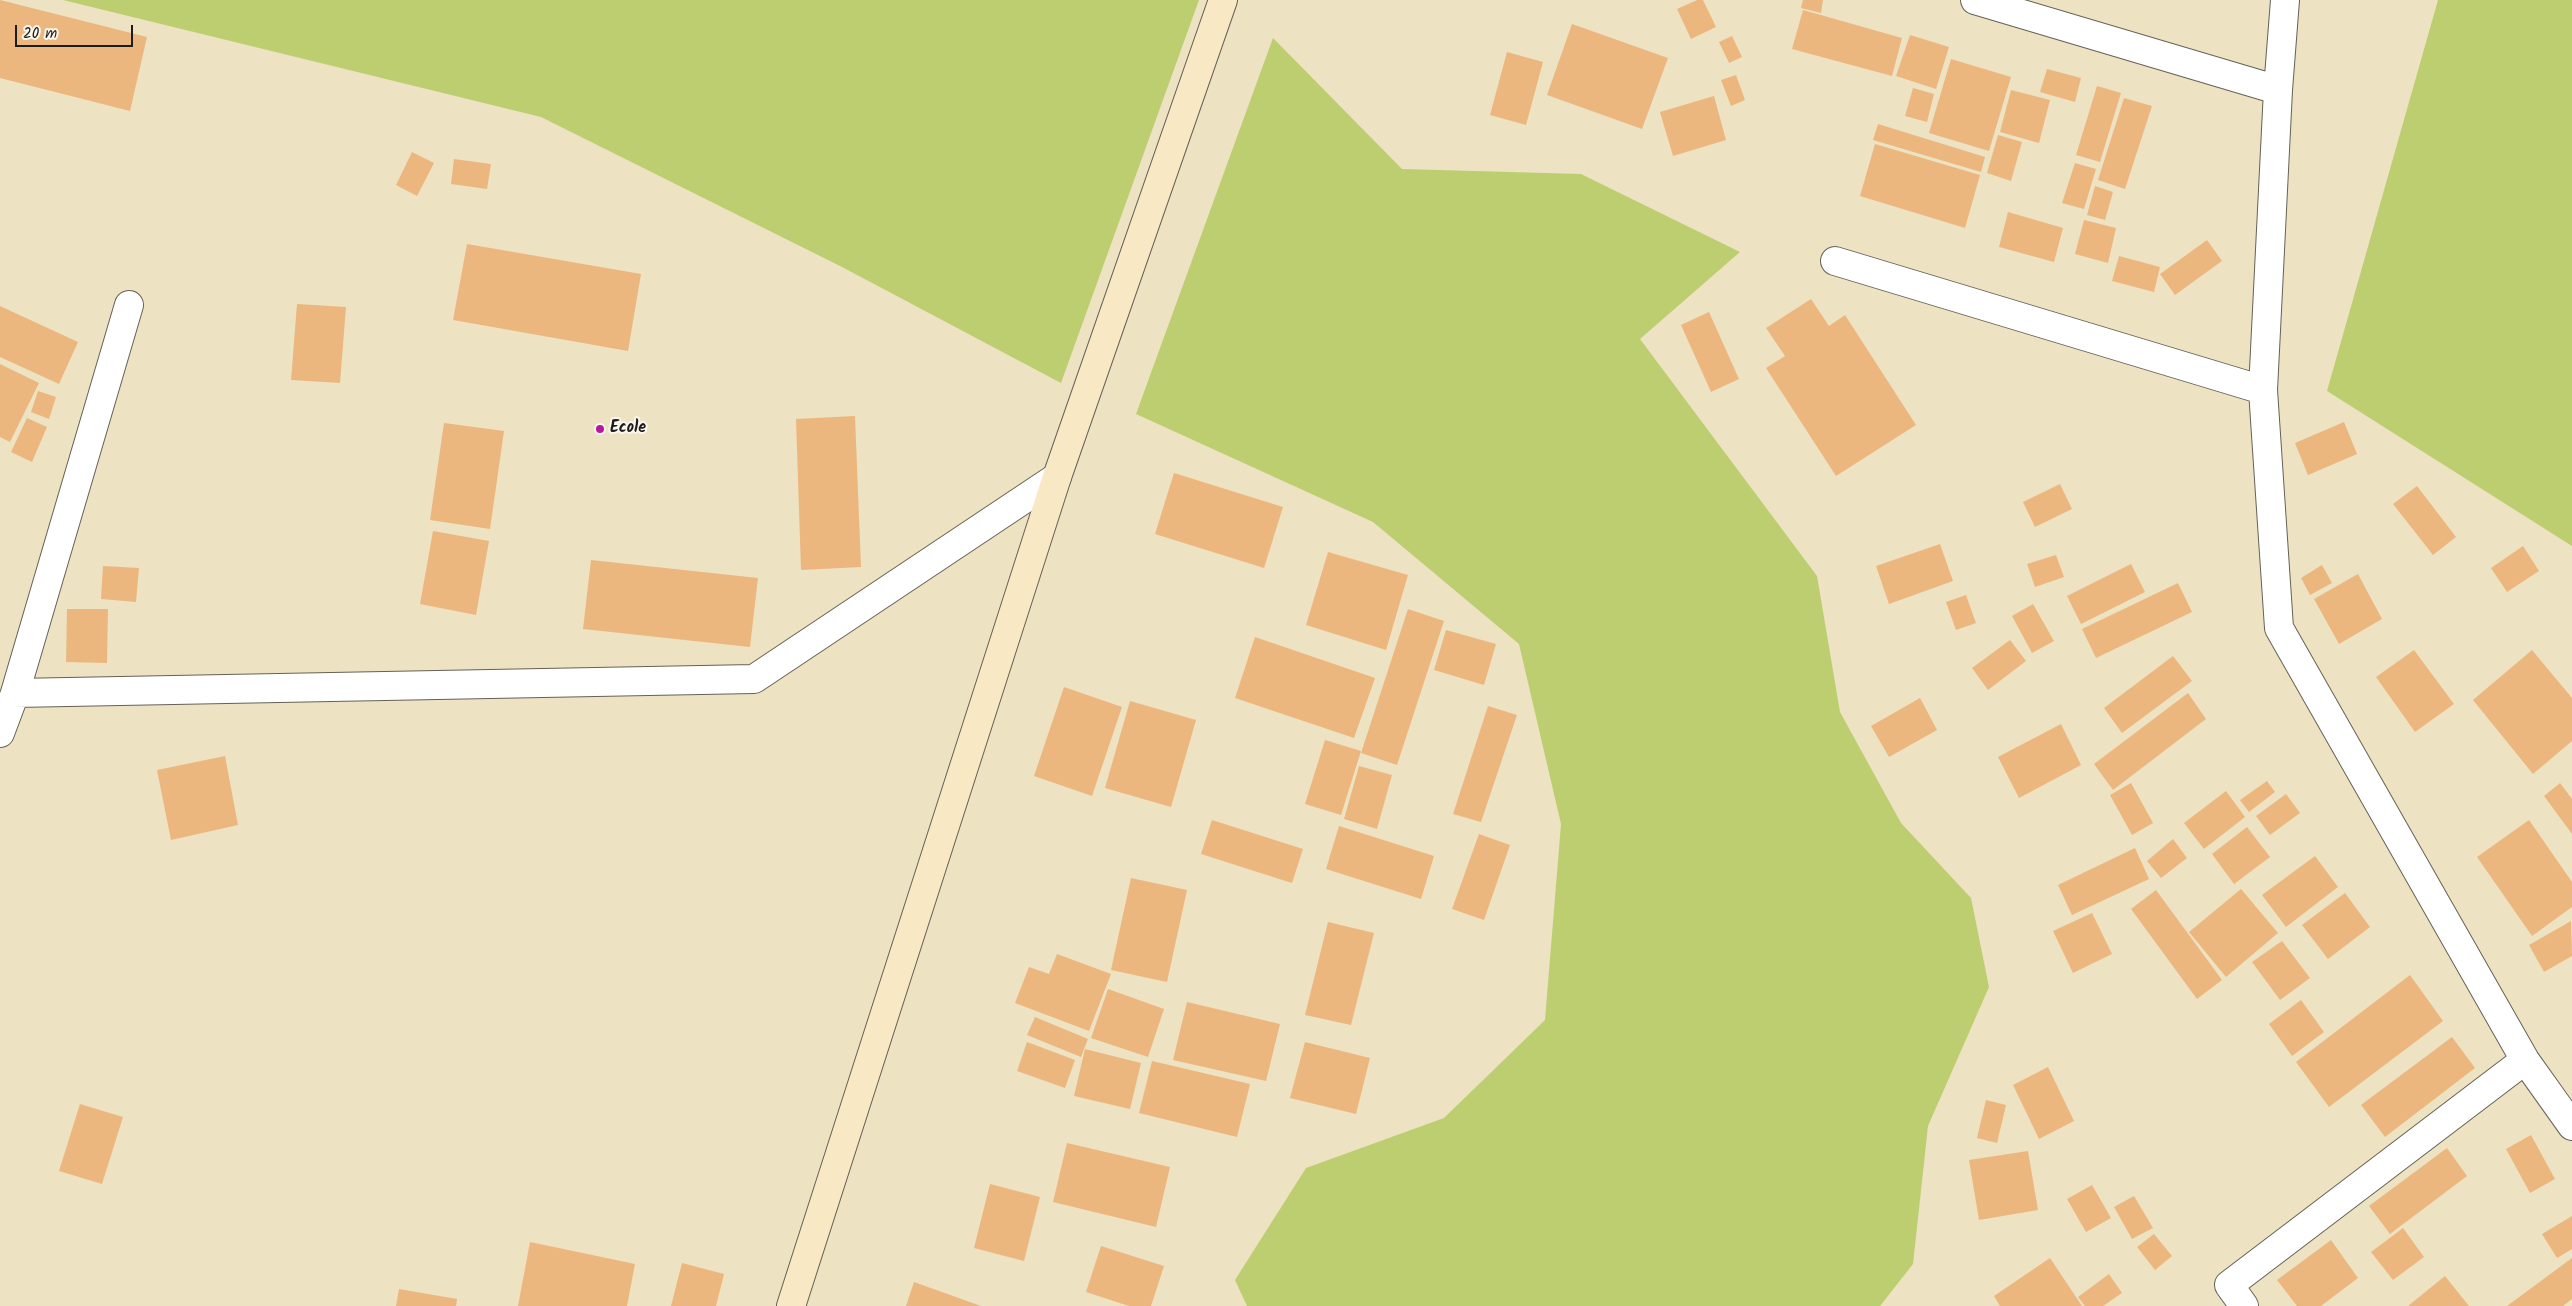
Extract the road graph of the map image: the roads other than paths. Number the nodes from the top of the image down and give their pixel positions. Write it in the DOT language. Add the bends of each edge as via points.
graph roads {
  1 [pos="1223,0"];
  2 [pos="1976,0"];
  3 [pos="2285,0"];
  4 [pos="2278,90"];
  5 [pos="1835,261"];
  6 [pos="129,305"];
  7 [pos="2263,390"];
  8 [pos="1058,477"];
  9 [pos="15,693"];
  10 [pos="0,733"];
  11 [pos="2525,1060"];
  12 [pos="2572,1126"];
  13 [pos="791,1306"];
  14 [pos="2244,1306"];
  1 -- 8 [label="main road"];
  2 -- 4 [label="street"];
  3 -- 4 [label="street"];
  4 -- 7 [label="street"];
  5 -- 7 [label="street"];
  6 -- 9 [label="street"];
  7 -- 11 [label="street" via="2279,628"];
  8 -- 9 [label="street" via="754,679"];
  8 -- 13 [label="main road"];
  9 -- 10 [label="street"];
  11 -- 12 [label="street"];
  11 -- 14 [label="street" via="2229,1285"];
}
